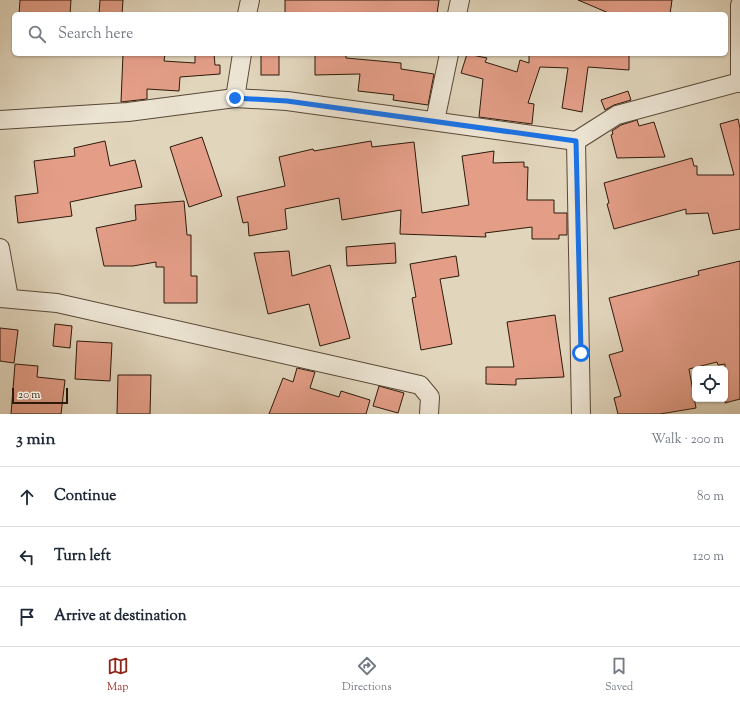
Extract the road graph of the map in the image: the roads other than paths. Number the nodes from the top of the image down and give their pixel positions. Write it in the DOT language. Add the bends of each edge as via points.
graph roads {
  1 [pos="250,0"];
  2 [pos="460,0"];
  3 [pos="736,5"];
  4 [pos="248,12"];
  5 [pos="457,12"];
  6 [pos="242,56"];
  7 [pos="449,56"];
  8 [pos="740,82"];
  9 [pos="235,98"];
  10 [pos="0,120"];
  11 [pos="435,121"];
  12 [pos="576,141"];
  13 [pos="0,248"];
  14 [pos="5,298"];
  15 [pos="429,414"];
  16 [pos="581,414"];
  1 -- 4 [label="street"];
  2 -- 5 [label="street"];
  3 -- 8 [label="street"];
  6 -- 9 [label="street"];
  7 -- 11 [label="street"];
  8 -- 12 [label="street" via="617,115"];
  9 -- 10 [label="street" via="128,112"];
  9 -- 11 [label="street" via="287,101"];
  11 -- 12 [label="street"];
  12 -- 16 [label="street"];
  13 -- 14 [label="street"];
  14 -- 15 [label="street" via="57,303 420,385 430,397"];
}
